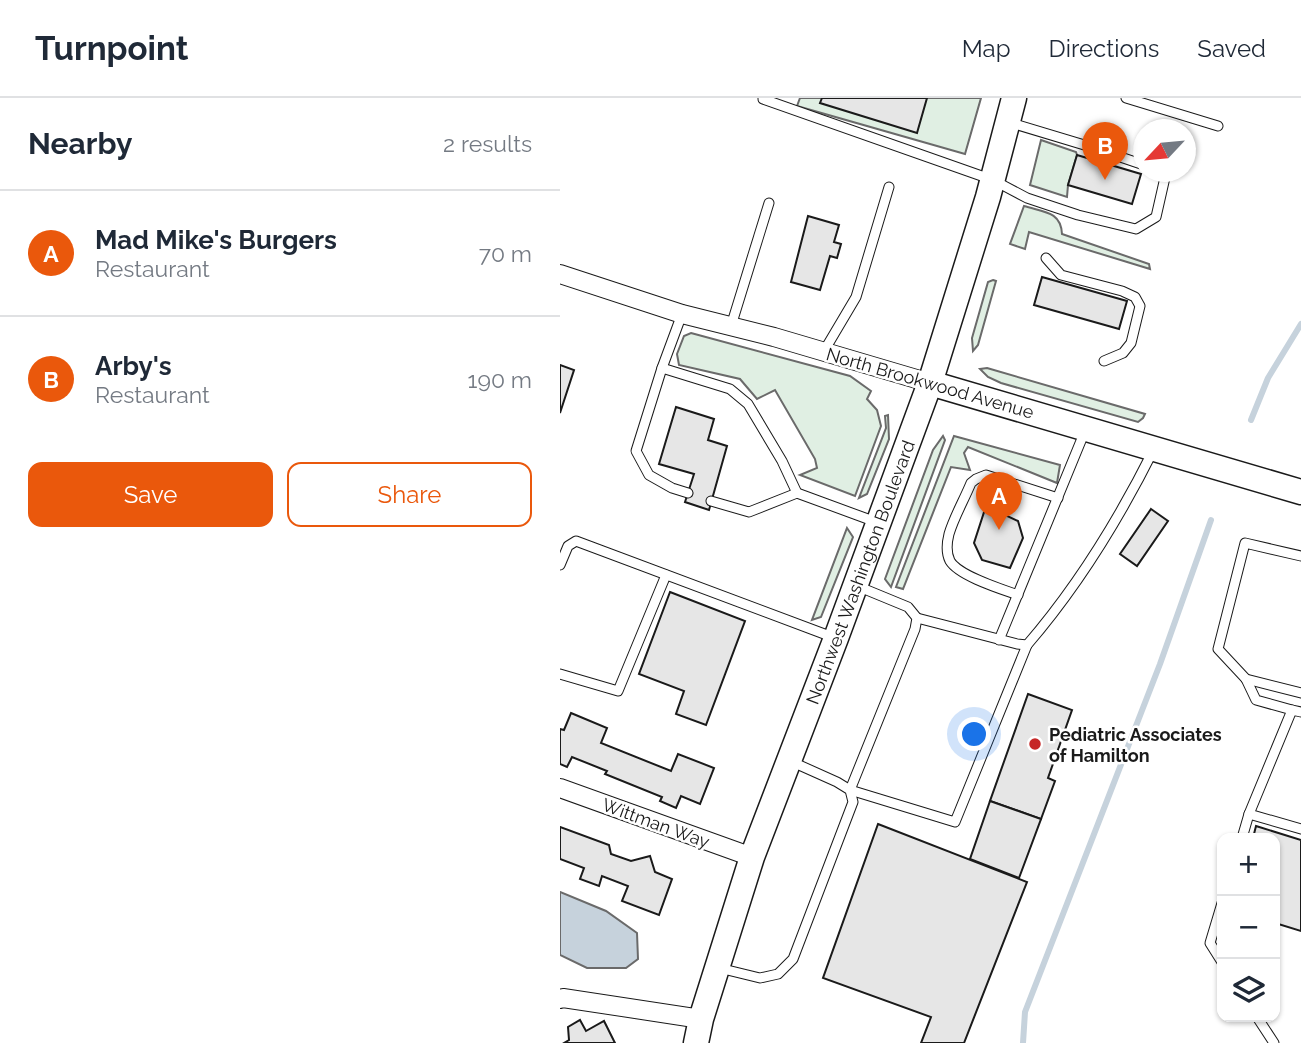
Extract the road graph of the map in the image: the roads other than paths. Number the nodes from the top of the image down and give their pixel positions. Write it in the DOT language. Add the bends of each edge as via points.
graph roads {
  1 [pos="763,98"];
  2 [pos="1014,98"];
  3 [pos="1126,98"];
  4 [pos="1008,122"];
  5 [pos="1219,126"];
  6 [pos="1133,162"];
  7 [pos="993,180"];
  8 [pos="1164,182"];
  9 [pos="888,187"];
  10 [pos="769,202"];
  11 [pos="1046,258"];
  12 [pos="560,274"];
  13 [pos="682,314"];
  14 [pos="731,326"];
  15 [pos="824,351"];
  16 [pos="1104,361"];
  17 [pos="663,368"];
  18 [pos="930,383"];
  19 [pos="1086,429"];
  20 [pos="1154,449"];
  21 [pos="1301,492"];
  22 [pos="688,493"];
  23 [pos="797,493"];
  24 [pos="1058,498"];
  25 [pos="711,500"];
  26 [pos="878,523"];
  27 [pos="1301,556"];
  28 [pos="560,565"];
  29 [pos="666,575"];
  30 [pos="855,585"];
  31 [pos="1018,595"];
  32 [pos="917,618"];
  33 [pos="836,638"];
  34 [pos="999,640"];
  35 [pos="1027,645"];
  36 [pos="560,674"];
  37 [pos="1246,679"];
  38 [pos="1301,693"];
  39 [pos="1297,711"];
  40 [pos="789,761"];
  41 [pos="560,788"];
  42 [pos="850,790"];
  43 [pos="1249,814"];
  44 [pos="1301,829"];
  45 [pos="1243,833"];
  46 [pos="752,858"];
  47 [pos="1217,920"];
  48 [pos="1217,954"];
  49 [pos="717,968"];
  50 [pos="560,999"];
  51 [pos="1260,1022"];
  52 [pos="699,1031"];
  53 [pos="1274,1043"];
  1 -- 7 [label="lane"];
  2 -- 4 [label="main road, Northwest Washington Boulevard"];
  3 -- 5 [label="lane"];
  4 -- 6 [label="lane"];
  4 -- 7 [label="main road, Northwest Washington Boulevard"];
  7 -- 8 [label="lane" via="1027,198 1136,229 1156,218"];
  7 -- 18 [label="main road, Northwest Washington Boulevard"];
  9 -- 15 [label="lane" via="856,297"];
  10 -- 14 [label="lane"];
  11 -- 16 [label="lane" via="1061,275 1135,297 1140,306 1131,343 1124,353"];
  12 -- 13 [label="street, North Brookwood Avenue"];
  13 -- 14 [label="street, North Brookwood Avenue"];
  13 -- 17 [label="lane"];
  14 -- 15 [label="street, North Brookwood Avenue"];
  15 -- 18 [label="street, North Brookwood Avenue"];
  17 -- 22 [label="lane" via="636,451 649,475"];
  17 -- 23 [label="lane" via="730,389 748,404"];
  18 -- 19 [label="main road, North Brookwood Avenue"];
  18 -- 26 [label="main road, Northwest Washington Boulevard"];
  19 -- 20 [label="main road, North Brookwood Avenue"];
  19 -- 24 [label="lane"];
  20 -- 21 [label="main road, North Brookwood Avenue"];
  20 -- 35 [label="lane" via="1098,550"];
  23 -- 25 [label="lane" via="749,512"];
  23 -- 26 [label="lane"];
  24 -- 31 [label="lane"];
  24 -- 31 [label="lane" via="986,475 971,483 950,533 947,549 957,568"];
  26 -- 30 [label="main road, Northwest Washington Boulevard"];
  27 -- 37 [label="lane" via="1245,543 1218,649"];
  28 -- 29 [label="lane" via="568,546 576,541"];
  29 -- 33 [label="lane"];
  29 -- 36 [label="lane" via="618,691"];
  30 -- 32 [label="lane" via="908,607"];
  30 -- 33 [label="main road, Northwest Washington Boulevard"];
  31 -- 34 [label="lane"];
  32 -- 34 [label="lane"];
  32 -- 42 [label="lane"];
  33 -- 40 [label="main road, Northwest Washington Boulevard"];
  34 -- 35 [label="lane"];
  35 -- 42 [label="lane" via="955,822"];
  37 -- 38 [label="lane"];
  37 -- 39 [label="lane" via="1256,700"];
  39 -- 43 [label="lane"];
  40 -- 42 [label="lane"];
  40 -- 46 [label="main road, Northwest Washington Boulevard"];
  41 -- 46 [label="street, Wittman Way"];
  42 -- 49 [label="lane" via="853,802 793,959 778,974 760,978"];
  43 -- 44 [label="lane"];
  43 -- 45 [label="lane"];
  46 -- 49 [label="main road, Northwest Washington Boulevard"];
  47 -- 48 [label="lane" via="1210,943"];
  49 -- 52 [label="main road, Northwest Washington Boulevard"];
  50 -- 52 [label="street"];
  51 -- 53 [label="lane"];
}
